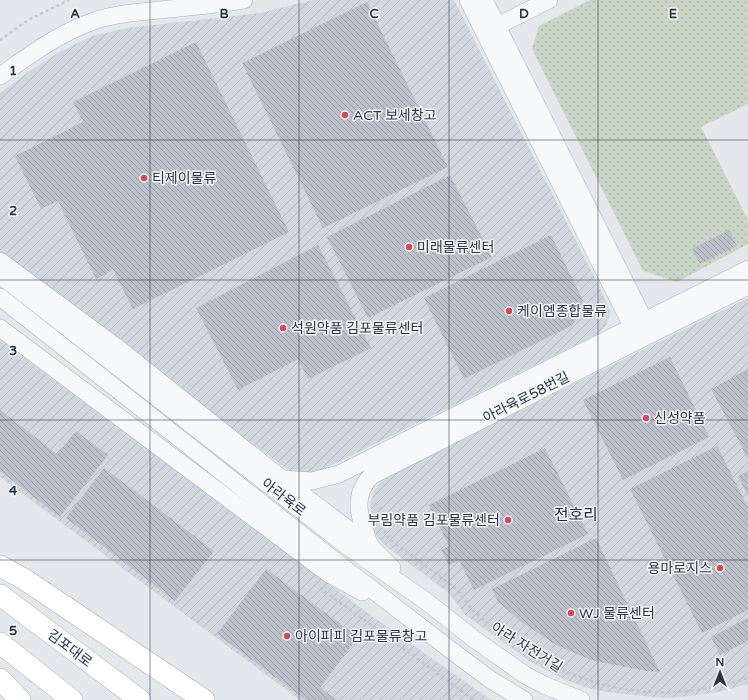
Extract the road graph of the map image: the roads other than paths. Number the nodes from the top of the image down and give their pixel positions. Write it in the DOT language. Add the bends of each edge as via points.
graph roads {
  1 [pos="177,0"];
  2 [pos="244,0"];
  3 [pos="468,0"];
  4 [pos="484,0"];
  5 [pos="549,0"];
  6 [pos="497,26"];
  7 [pos="0,66"];
  8 [pos="0,76"];
  9 [pos="0,261"];
  10 [pos="748,269"];
  11 [pos="0,274"];
  12 [pos="748,286"];
  13 [pos="0,297"];
  14 [pos="0,328"];
  15 [pos="642,330"];
  16 [pos="282,479"];
  17 [pos="370,546"];
  18 [pos="0,566"];
  19 [pos="0,595"];
  20 [pos="427,602"];
  21 [pos="409,618"];
  22 [pos="0,643"];
  23 [pos="0,679"];
  24 [pos="20,700"];
  25 [pos="72,700"];
  26 [pos="140,700"];
  27 [pos="204,700"];
  28 [pos="524,700"];
  29 [pos="581,700"];
  1 -- 7 [label="street" via="127,5 92,13 51,31"];
  2 -- 8 [label="street" via="135,12 94,21 59,36"];
  3 -- 15 [label="street"];
  4 -- 6 [label="street"];
  5 -- 6 [label="street"];
  6 -- 15 [label="street"];
  9 -- 16 [label="street" via="114,346"];
  10 -- 15 [label="street"];
  11 -- 20 [label="street, 아라육로" via="347,546"];
  12 -- 15 [label="street, 아라육로58번길"];
  13 -- 21 [label="street, 아라육로"];
  14 -- 21 [label="street" via="329,574"];
  15 -- 16 [label="street" via="339,474 312,481"];
  15 -- 17 [label="street, 아라육로58번길" via="371,476 361,491 359,507"];
  16 -- 17 [label="street"];
  17 -- 20 [label="street"];
  18 -- 27 [label="main road" via="24,578"];
  19 -- 26 [label="main road, 김포대로"];
  20 -- 29 [label="street, 아라육로" via="525,675"];
  21 -- 28 [label="street, 아라육로" via="491,680"];
  22 -- 25 [label="main road"];
  23 -- 24 [label="main road"];
}
